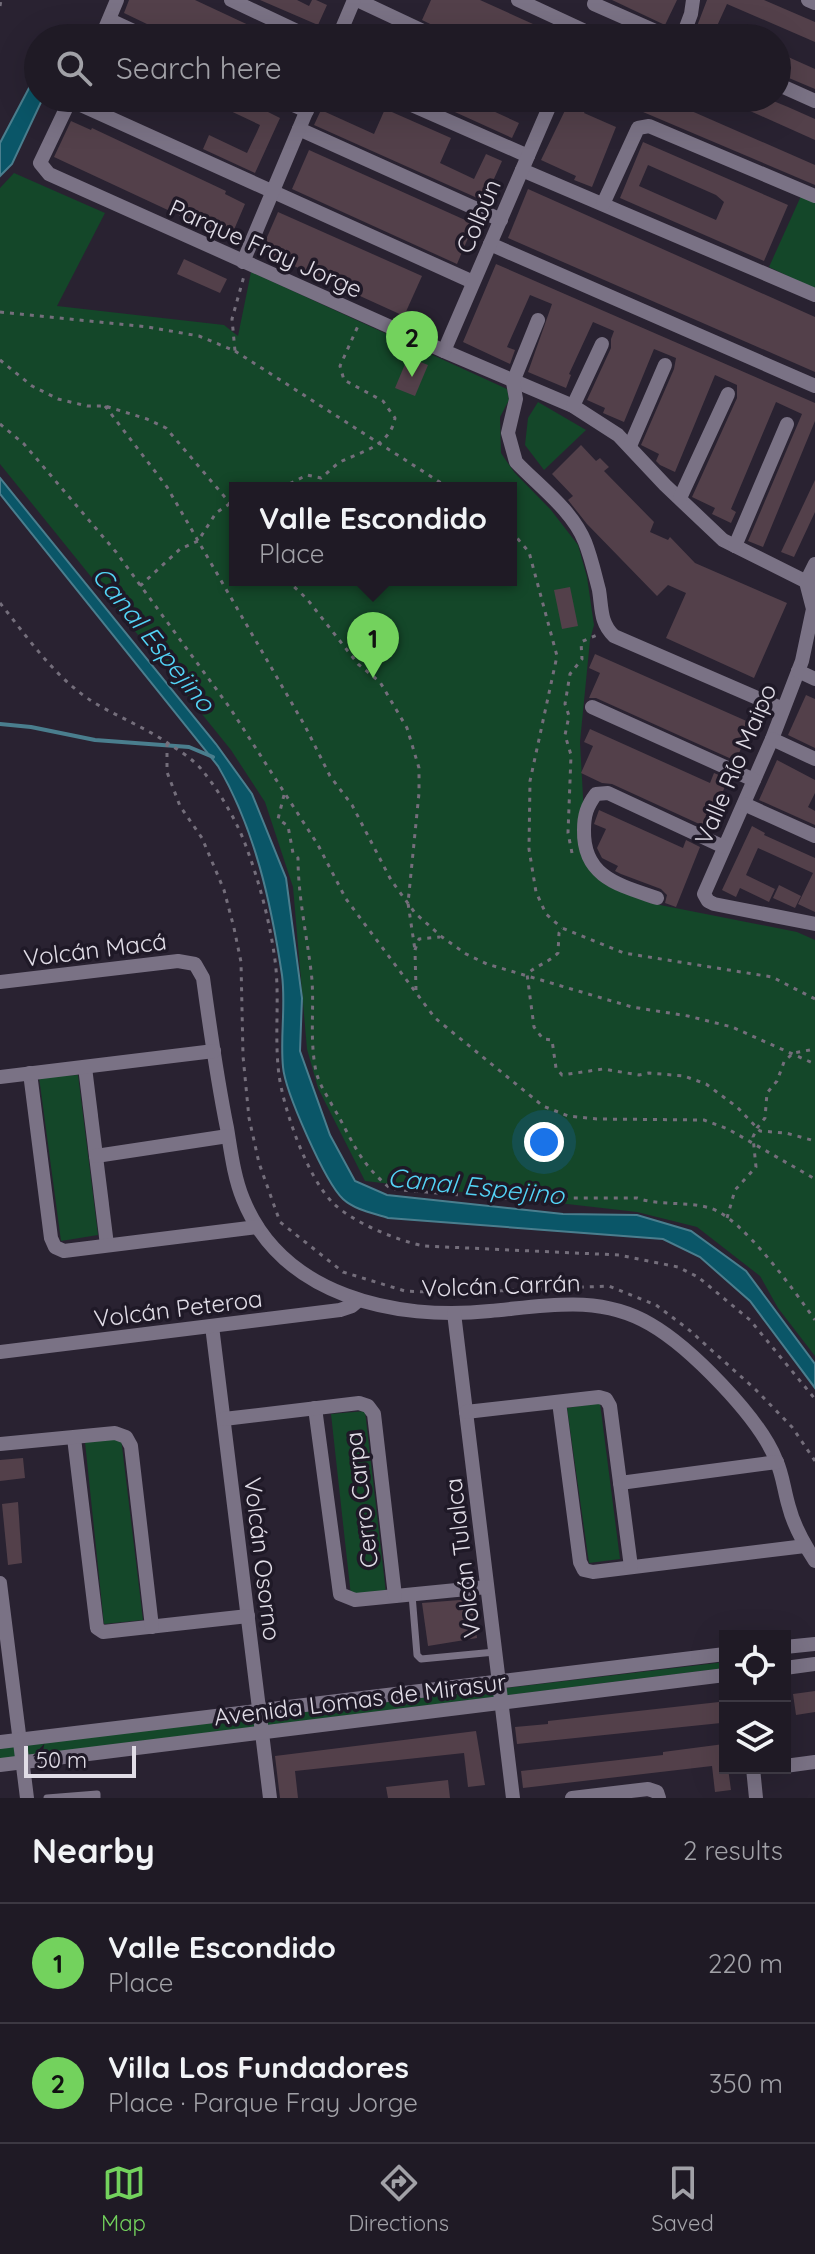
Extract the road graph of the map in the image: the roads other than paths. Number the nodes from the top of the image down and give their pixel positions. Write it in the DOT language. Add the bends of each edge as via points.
graph roads {
  1 [pos="117,0"];
  2 [pos="231,0"];
  3 [pos="355,0"];
  4 [pos="518,0"];
  5 [pos="693,0"];
  6 [pos="808,0"];
  7 [pos="595,2"];
  8 [pos="815,3"];
  9 [pos="110,20"];
  10 [pos="108,24"];
  11 [pos="119,24"];
  12 [pos="282,24"];
  13 [pos="344,24"];
  14 [pos="407,24"];
  15 [pos="562,24"];
  16 [pos="585,24"];
  17 [pos="641,24"];
  18 [pos="687,24"];
  19 [pos="791,90"];
  20 [pos="815,101"];
  21 [pos="64,112"];
  22 [pos="98,112"];
  23 [pos="307,112"];
  24 [pos="424,112"];
  25 [pos="547,112"];
  26 [pos="299,129"];
  27 [pos="525,163"];
  28 [pos="272,193"];
  29 [pos="815,196"];
  30 [pos="603,204"];
  31 [pos="501,220"];
  32 [pos="490,244"];
  33 [pos="245,263"];
  34 [pos="473,282"];
  35 [pos="815,295"];
  36 [pos="538,320"];
  37 [pos="602,344"];
  38 [pos="444,351"];
  39 [pos="665,365"];
  40 [pos="513,382"];
  41 [pos="815,386"];
  42 [pos="728,394"];
  43 [pos="573,406"];
  44 [pos="787,424"];
  45 [pos="630,446"];
  46 [pos="680,498"];
  47 [pos="735,546"];
  48 [pos="815,564"];
  49 [pos="811,584"];
  50 [pos="815,648"];
  51 [pos="800,666"];
  52 [pos="815,679"];
  53 [pos="592,707"];
  54 [pos="783,709"];
  55 [pos="772,739"];
  56 [pos="815,759"];
  57 [pos="754,780"];
  58 [pos="744,804"];
  59 [pos="815,836"];
  60 [pos="724,847"];
  61 [pos="657,898"];
  62 [pos="815,924"];
  63 [pos="195,964"];
  64 [pos="0,982"];
  65 [pos="214,1051"];
  66 [pos="85,1067"];
  67 [pos="30,1073"];
  68 [pos="0,1077"];
  69 [pos="228,1136"];
  70 [pos="96,1156"];
  71 [pos="257,1227"];
  72 [pos="107,1245"];
  73 [pos="359,1300"];
  74 [pos="454,1313"];
  75 [pos="212,1326"];
  76 [pos="0,1352"];
  77 [pos="559,1402"];
  78 [pos="315,1408"];
  79 [pos="466,1412"];
  80 [pos="224,1419"];
  81 [pos="74,1438"];
  82 [pos="0,1444"];
  83 [pos="777,1462"];
  84 [pos="620,1483"];
  85 [pos="805,1546"];
  86 [pos="815,1561"];
  87 [pos="631,1567"];
  88 [pos="0,1583"];
  89 [pos="487,1587"];
  90 [pos="412,1595"];
  91 [pos="395,1596"];
  92 [pos="248,1616"];
  93 [pos="152,1627"];
  94 [pos="815,1644"];
  95 [pos="4,1646"];
  96 [pos="791,1646"];
  97 [pos="495,1652"];
  98 [pos="719,1655"];
  99 [pos="815,1664"];
  100 [pos="791,1667"];
  101 [pos="719,1676"];
  102 [pos="498,1681"];
  103 [pos="501,1703"];
  104 [pos="260,1710"];
  105 [pos="263,1733"];
  106 [pos="19,1739"];
  107 [pos="0,1742"];
  108 [pos="815,1762"];
  109 [pos="22,1763"];
  110 [pos="0,1765"];
  111 [pos="791,1765"];
  112 [pos="758,1774"];
  113 [pos="609,1796"];
  114 [pos="27,1798"];
  115 [pos="47,1798"];
  116 [pos="97,1798"];
  117 [pos="270,1798"];
  118 [pos="513,1798"];
  119 [pos="572,1798"];
  120 [pos="659,1798"];
  121 [pos="756,1798"];
  1 -- 9 [label="street"];
  2 -- 12 [label="street"];
  3 -- 13 [label="street"];
  3 -- 14 [label="street"];
  4 -- 15 [label="street"];
  5 -- 18 [label="street"];
  6 -- 8 [label="street"];
  7 -- 16 [label="street"];
  7 -- 17 [label="street"];
  9 -- 10 [label="street"];
  9 -- 11 [label="street"];
  19 -- 20 [label="street"];
  21 -- 33 [label="street, Parque Fray Jorge" via="40,163 45,171"];
  22 -- 28 [label="street"];
  23 -- 26 [label="street"];
  24 -- 27 [label="street"];
  25 -- 27 [label="street, Colbún"];
  26 -- 28 [label="street"];
  26 -- 31 [label="street"];
  27 -- 30 [label="street"];
  27 -- 31 [label="street, Colbún"];
  28 -- 33 [label="street"];
  28 -- 34 [label="street"];
  29 -- 30 [label="street" via="649,126 638,128"];
  30 -- 35 [label="street"];
  31 -- 32 [label="street, Colbún"];
  32 -- 34 [label="street, Colbún"];
  32 -- 41 [label="street"];
  33 -- 38 [label="street, Parque Fray Jorge"];
  34 -- 38 [label="street, Colbún"];
  36 -- 40 [label="street"];
  37 -- 43 [label="street"];
  38 -- 40 [label="street, Parque Fray Jorge"];
  39 -- 45 [label="street"];
  40 -- 43 [label="street, Parque Fray Jorge"];
  40 -- 54 [label="street" via="516,399 508,433 512,453 581,533 608,631"];
  42 -- 46 [label="street"];
  43 -- 45 [label="street, Parque Fray Jorge"];
  44 -- 47 [label="street"];
  45 -- 46 [label="street, Parque Fray Jorge"];
  46 -- 47 [label="street, Parque Fray Jorge"];
  47 -- 49 [label="street, Parque Fray Jorge"];
  48 -- 49 [label="street"];
  49 -- 51 [label="street, Valle Río Maipo" via="813,609"];
  50 -- 51 [label="street, Valle Río Maipo"];
  51 -- 52 [label="street"];
  51 -- 54 [label="street, Valle Río Maipo"];
  53 -- 57 [label="street"];
  54 -- 55 [label="street, Valle Río Maipo"];
  55 -- 56 [label="street"];
  55 -- 57 [label="street, Valle Río Maipo"];
  57 -- 58 [label="street, Valle Río Maipo"];
  58 -- 59 [label="street"];
  58 -- 60 [label="street, Valle Río Maipo"];
  60 -- 61 [label="street" via="608,793 593,797 584,816 585,853 604,876"];
  60 -- 62 [label="street, Valle Río Maipo" via="705,898"];
  63 -- 64 [label="street, Volcán Macá" via="178,961"];
  63 -- 65 [label="street, Volcán Carrán" via="203,978"];
  65 -- 66 [label="street"];
  65 -- 69 [label="street, Volcán Carrán"];
  66 -- 67 [label="street"];
  66 -- 70 [label="street"];
  67 -- 68 [label="street"];
  67 -- 72 [label="street" via="52,1243 64,1251"];
  69 -- 70 [label="street"];
  69 -- 71 [label="street, Volcán Carrán" via="237,1184"];
  70 -- 72 [label="street"];
  71 -- 72 [label="street"];
  71 -- 73 [label="street, Volcán Carrán" via="302,1273"];
  73 -- 74 [label="street, Volcán Carrán"];
  73 -- 75 [label="street, Volcán Peteroa" via="346,1309"];
  74 -- 79 [label="street, Volcán Tulalca"];
  74 -- 83 [label="street, Volcán Carrán" via="581,1303 642,1320 672,1339 745,1409"];
  75 -- 76 [label="street, Volcán Peteroa"];
  75 -- 80 [label="street, Volcán Osorno"];
  77 -- 79 [label="street"];
  77 -- 84 [label="street" via="599,1397 609,1403"];
  77 -- 87 [label="street" via="581,1566 593,1572"];
  78 -- 80 [label="street, Cerro Carpa"];
  78 -- 91 [label="street, Cerro Carpa" via="338,1589 350,1600"];
  78 -- 91 [label="street, Cerro Carpa" via="359,1403 372,1409"];
  79 -- 89 [label="street, Volcán Tulalca"];
  80 -- 92 [label="street, Volcán Osorno"];
  81 -- 82 [label="street"];
  81 -- 93 [label="street" via="115,1433 131,1446"];
  81 -- 93 [label="street" via="97,1628 103,1632"];
  83 -- 84 [label="street"];
  83 -- 85 [label="street, Volcán Carrán"];
  84 -- 87 [label="street"];
  85 -- 86 [label="street, Volcán Carrán"];
  85 -- 87 [label="street"];
  88 -- 95 [label="street"];
  89 -- 90 [label="street, Cerro Carpa"];
  89 -- 97 [label="street, Volcán Tulalca"];
  90 -- 91 [label="street, Cerro Carpa"];
  90 -- 97 [label="lane" via="421,1659"];
  92 -- 93 [label="street"];
  92 -- 104 [label="street, Volcán Osorno"];
  94 -- 96 [label="street"];
  95 -- 106 [label="street"];
  97 -- 102 [label="street, Volcán Tulalca"];
  98 -- 102 [label="street, Avenida Lomas de Mirasur"];
  99 -- 100 [label="street"];
  101 -- 103 [label="street, Avenida Lomas de Mirasur"];
  102 -- 103 [label="street, Volcán Tulalca"];
  102 -- 104 [label="street, Avenida Lomas de Mirasur"];
  103 -- 105 [label="street, Avenida Lomas de Mirasur"];
  103 -- 118 [label="street, Volcán Tulalca"];
  104 -- 105 [label="street, Volcán Osorno"];
  104 -- 106 [label="street, Avenida Lomas de Mirasur"];
  105 -- 109 [label="street, Avenida Lomas de Mirasur"];
  105 -- 117 [label="street, Volcán Osorno"];
  106 -- 107 [label="street, Avenida Lomas de Mirasur"];
  106 -- 109 [label="street"];
  108 -- 111 [label="street"];
  109 -- 110 [label="street, Avenida Lomas de Mirasur"];
  109 -- 114 [label="street"];
  112 -- 121 [label="street"];
  113 -- 119 [label="street"];
  113 -- 120 [label="street" via="648,1789"];
  115 -- 116 [label="lane"];
}
